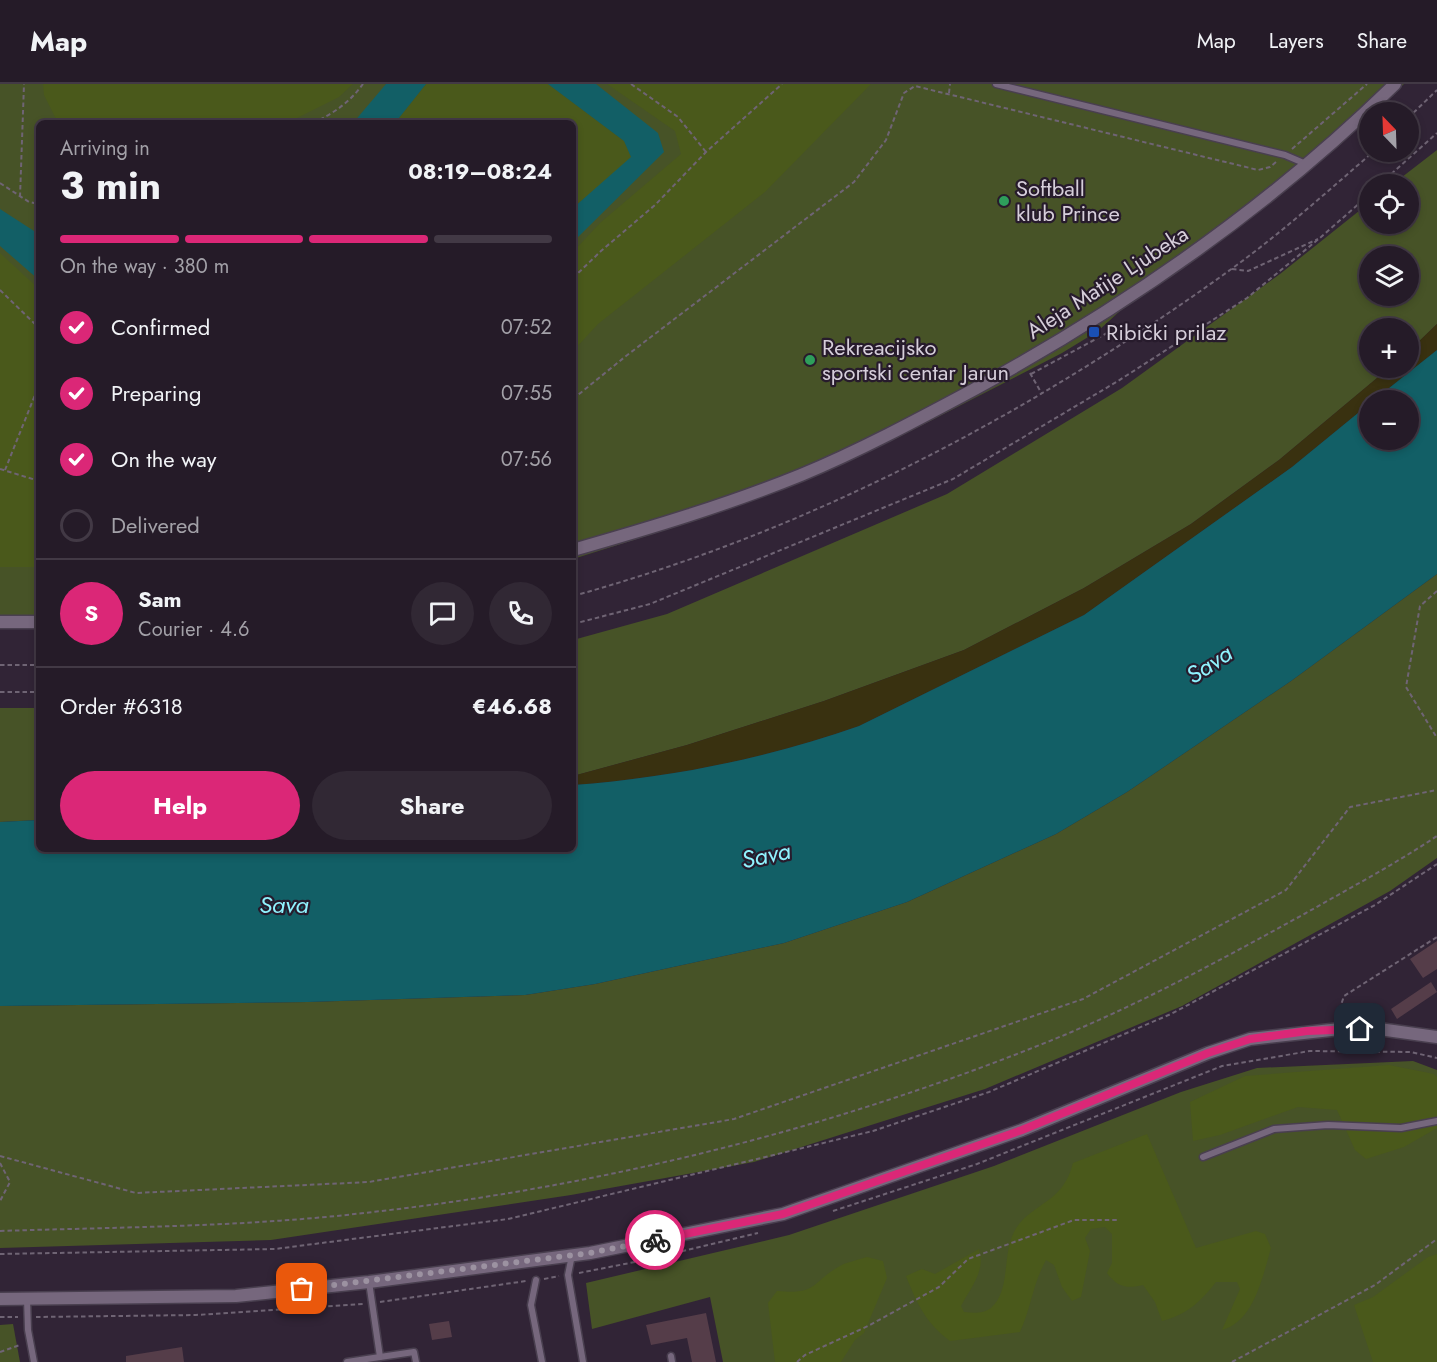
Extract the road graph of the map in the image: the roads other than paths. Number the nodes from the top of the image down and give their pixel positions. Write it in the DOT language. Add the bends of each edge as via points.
graph roads {
  1 [pos="996,84"];
  2 [pos="1395,84"];
  3 [pos="1306,164"];
  4 [pos="576,549"];
  5 [pos="0,622"];
  6 [pos="36,622"];
  7 [pos="1437,1037"];
  8 [pos="1437,1121"];
  9 [pos="1203,1157"];
  10 [pos="572,1254"];
  11 [pos="536,1280"];
  12 [pos="369,1282"];
  13 [pos="0,1299"];
  14 [pos="27,1299"];
  15 [pos="380,1357"];
  16 [pos="33,1362"];
  17 [pos="347,1362"];
  18 [pos="416,1362"];
  19 [pos="542,1362"];
  20 [pos="583,1362"];
  1 -- 3 [label="lane" via="1285,155"];
  2 -- 3 [label="street, Aleja Matije Ljubeka"];
  3 -- 4 [label="street, Aleja Matije Ljubeka" via="1192,253 1120,303 926,415 801,474 662,525"];
  5 -- 6 [label="street"];
  7 -- 10 [label="street" via="1379,1029 1334,1029 1250,1039 1022,1130 783,1214"];
  8 -- 9 [label="lane" via="1401,1128 1328,1125 1274,1129"];
  10 -- 12 [label="street"];
  10 -- 20 [label="lane" via="568,1275"];
  11 -- 19 [label="lane" via="531,1305"];
  12 -- 14 [label="street" via="236,1296"];
  12 -- 15 [label="lane"];
  13 -- 14 [label="street"];
  14 -- 16 [label="lane"];
  15 -- 17 [label="lane"];
  15 -- 18 [label="lane" via="414,1352"];
}
